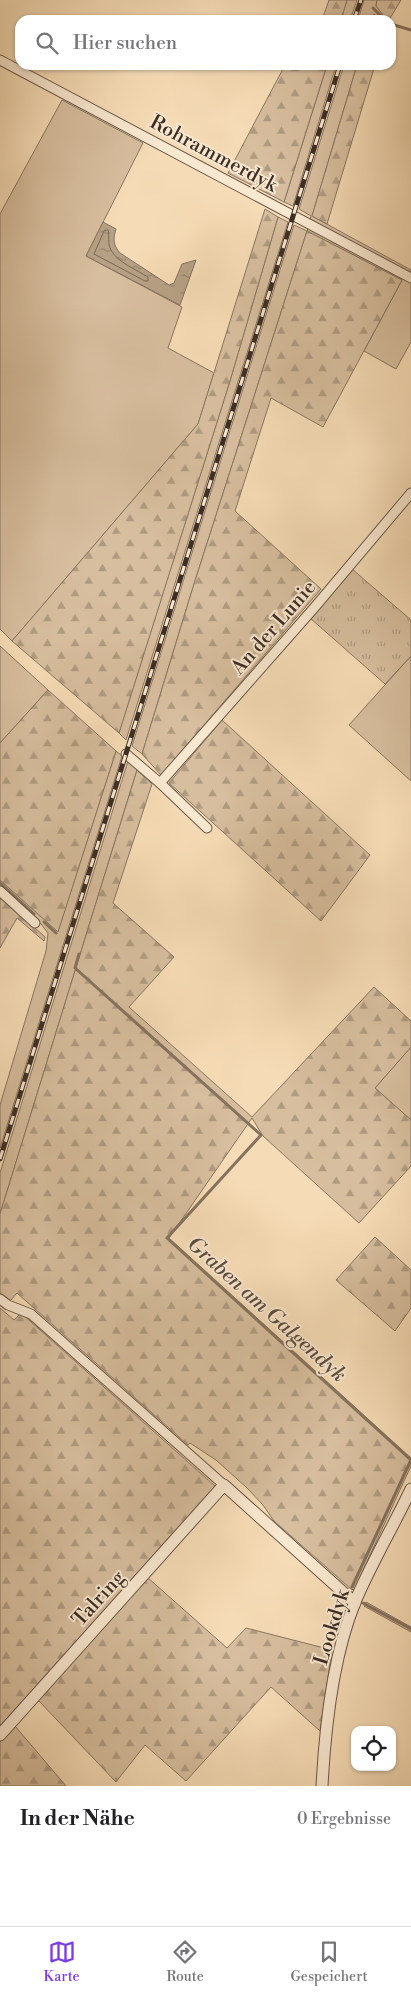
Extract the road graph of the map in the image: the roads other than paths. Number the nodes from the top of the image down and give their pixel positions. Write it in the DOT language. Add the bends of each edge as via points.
graph roads {
  1 [pos="0,60"];
  2 [pos="15,68"];
  3 [pos="19,70"];
  4 [pos="411,278"];
  5 [pos="411,493"];
  6 [pos="126,754"];
  7 [pos="160,783"];
  8 [pos="207,828"];
  9 [pos="0,891"];
  10 [pos="36,923"];
  11 [pos="0,1299"];
  12 [pos="224,1485"];
  13 [pos="411,1489"];
  14 [pos="355,1603"];
  15 [pos="0,1736"];
  16 [pos="322,1786"];
  1 -- 2 [label="street, Rohrammerdyk"];
  3 -- 4 [label="street, Rohrammerdyk"];
  5 -- 7 [label="street, An der Lunie"];
  6 -- 7 [label="street"];
  7 -- 8 [label="street"];
  9 -- 10 [label="street"];
  11 -- 12 [label="street" via="31,1314"];
  12 -- 14 [label="street"];
  12 -- 15 [label="street, Talring"];
  13 -- 14 [label="street, Lookdyk"];
  14 -- 16 [label="street, Lookdyk" via="339,1652 324,1747"];
}
